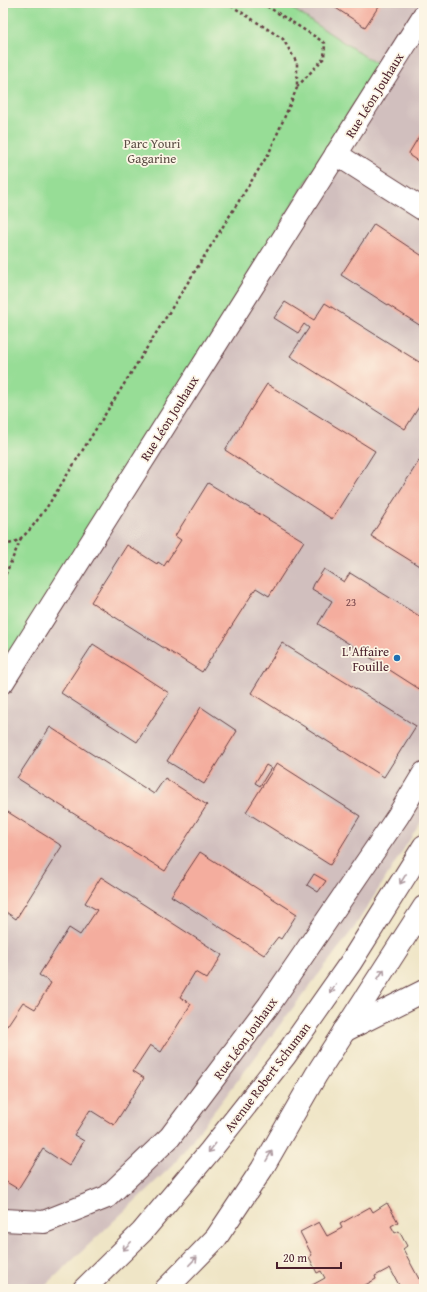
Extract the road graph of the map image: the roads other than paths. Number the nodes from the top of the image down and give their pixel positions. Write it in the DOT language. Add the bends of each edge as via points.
graph roads {
  1 [pos="424,15"];
  2 [pos="336,154"];
  3 [pos="424,210"];
  4 [pos="3,682"];
  5 [pos="424,773"];
  6 [pos="424,846"];
  7 [pos="424,908"];
  8 [pos="424,991"];
  9 [pos="344,1031"];
  10 [pos="3,1220"];
  11 [pos="84,1289"];
  12 [pos="166,1289"];
  1 -- 2 [label="main road, Rue Léon Jouhaux"];
  2 -- 3 [label="main road"];
  2 -- 4 [label="main road, Rue Léon Jouhaux"];
  5 -- 10 [label="main road, Rue Léon Jouhaux" via="398,816 269,1005 170,1137 107,1197 44,1222"];
  6 -- 11 [label="main road, Avenue Robert Schuman, one-way" via="350,962 285,1056 142,1232"];
  9 -- 7 [label="main road, one-way"];
  8 -- 9 [label="main road"];
  12 -- 9 [label="main road, one-way" via="216,1238 262,1170"];
}
